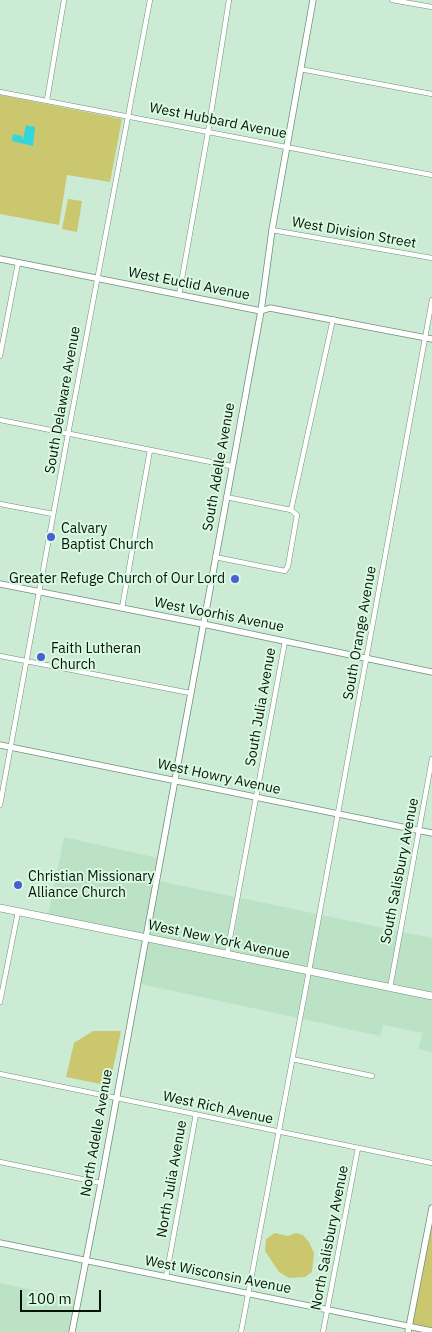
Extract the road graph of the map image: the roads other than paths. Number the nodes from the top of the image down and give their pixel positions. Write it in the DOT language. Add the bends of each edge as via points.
graph roads {
  1 [pos="64,0"];
  2 [pos="150,0"];
  3 [pos="229,0"];
  4 [pos="313,0"];
  5 [pos="392,0"];
  6 [pos="432,8"];
  7 [pos="300,69"];
  8 [pos="0,92"];
  9 [pos="432,94"];
  10 [pos="47,100"];
  11 [pos="128,115"];
  12 [pos="208,132"];
  13 [pos="286,146"];
  14 [pos="432,175"];
  15 [pos="272,230"];
  16 [pos="432,258"];
  17 [pos="0,259"];
  18 [pos="18,263"];
  19 [pos="96,279"];
  20 [pos="178,295"];
  21 [pos="432,300"];
  22 [pos="261,311"];
  23 [pos="333,319"];
  24 [pos="429,338"];
  25 [pos="0,356"];
  26 [pos="0,420"];
  27 [pos="68,434"];
  28 [pos="150,450"];
  29 [pos="231,466"];
  30 [pos="226,497"];
  31 [pos="0,504"];
  32 [pos="291,510"];
  33 [pos="53,514"];
  34 [pos="216,557"];
  35 [pos="0,584"];
  36 [pos="38,592"];
  37 [pos="122,608"];
  38 [pos="203,624"];
  39 [pos="285,641"];
  40 [pos="0,656"];
  41 [pos="367,658"];
  42 [pos="27,661"];
  43 [pos="432,672"];
  44 [pos="190,693"];
  45 [pos="0,745"];
  46 [pos="11,747"];
  47 [pos="432,759"];
  48 [pos="175,781"];
  49 [pos="257,797"];
  50 [pos="0,805"];
  51 [pos="338,814"];
  52 [pos="420,831"];
  53 [pos="432,833"];
  54 [pos="0,908"];
  55 [pos="18,912"];
  56 [pos="146,938"];
  57 [pos="227,954"];
  58 [pos="309,971"];
  59 [pos="390,988"];
  60 [pos="432,996"];
  61 [pos="0,1002"];
  62 [pos="292,1059"];
  63 [pos="0,1074"];
  64 [pos="372,1076"];
  65 [pos="116,1098"];
  66 [pos="196,1114"];
  67 [pos="279,1132"];
  68 [pos="358,1148"];
  69 [pos="0,1162"];
  70 [pos="432,1163"];
  71 [pos="101,1183"];
  72 [pos="432,1208"];
  73 [pos="0,1243"];
  74 [pos="85,1260"];
  75 [pos="166,1277"];
  76 [pos="248,1293"];
  77 [pos="327,1309"];
  78 [pos="409,1329"];
  79 [pos="432,1331"];
  80 [pos="72,1332"];
  81 [pos="241,1332"];
  82 [pos="322,1332"];
  1 -- 10 [label="street"];
  2 -- 11 [label="street, South Delaware Avenue"];
  3 -- 12 [label="street"];
  4 -- 7 [label="street, South Adelle Avenue"];
  5 -- 6 [label="street"];
  7 -- 9 [label="street"];
  7 -- 13 [label="street, South Adelle Avenue"];
  8 -- 10 [label="street, West Hubbard Avenue"];
  10 -- 11 [label="street, West Hubbard Avenue"];
  11 -- 12 [label="street, West Hubbard Avenue"];
  11 -- 19 [label="street, South Delaware Avenue"];
  12 -- 13 [label="street, West Hubbard Avenue"];
  12 -- 20 [label="street"];
  13 -- 14 [label="street, West Hubbard Avenue"];
  13 -- 15 [label="street, South Adelle Avenue"];
  15 -- 16 [label="street, West Division Street"];
  15 -- 22 [label="street, South Adelle Avenue"];
  17 -- 18 [label="street, West Euclid Avenue"];
  18 -- 19 [label="street, West Euclid Avenue"];
  18 -- 25 [label="street"];
  19 -- 20 [label="street, West Euclid Avenue"];
  19 -- 27 [label="street, South Delaware Avenue"];
  20 -- 22 [label="street, West Euclid Avenue"];
  21 -- 24 [label="street, South Orange Avenue"];
  22 -- 23 [label="street, West Euclid Avenue" via="270,308"];
  22 -- 29 [label="street, South Adelle Avenue"];
  23 -- 24 [label="street, West Euclid Avenue"];
  23 -- 32 [label="street"];
  24 -- 41 [label="street, South Orange Avenue"];
  26 -- 27 [label="street"];
  27 -- 28 [label="street"];
  27 -- 33 [label="street, South Delaware Avenue"];
  28 -- 29 [label="street"];
  28 -- 37 [label="street"];
  29 -- 30 [label="street, South Adelle Avenue"];
  30 -- 32 [label="street"];
  30 -- 34 [label="street, South Adelle Avenue"];
  31 -- 33 [label="street"];
  32 -- 34 [label="street" via="297,515 285,571"];
  33 -- 36 [label="street, South Delaware Avenue"];
  34 -- 38 [label="street, South Adelle Avenue"];
  35 -- 36 [label="street, West Voorhis Avenue"];
  36 -- 37 [label="street, West Voorhis Avenue"];
  36 -- 42 [label="street, South Delaware Avenue"];
  37 -- 38 [label="street, West Voorhis Avenue"];
  38 -- 39 [label="street, West Voorhis Avenue"];
  38 -- 44 [label="street, South Adelle Avenue"];
  39 -- 41 [label="street, West Voorhis Avenue"];
  39 -- 49 [label="street, South Julia Avenue"];
  40 -- 42 [label="street"];
  41 -- 43 [label="street, West Voorhis Avenue"];
  41 -- 51 [label="street, South Orange Avenue"];
  42 -- 44 [label="street"];
  42 -- 46 [label="street, South Delaware Avenue"];
  44 -- 48 [label="street, South Adelle Avenue"];
  45 -- 46 [label="street, West Howry Avenue"];
  46 -- 48 [label="street, West Howry Avenue"];
  46 -- 50 [label="street, South Delaware Avenue"];
  47 -- 52 [label="street, South Salisbury Avenue"];
  48 -- 49 [label="street, West Howry Avenue"];
  48 -- 56 [label="street, South Adelle Avenue"];
  49 -- 51 [label="street, West Howry Avenue"];
  49 -- 57 [label="street, South Julia Avenue"];
  51 -- 52 [label="street, West Howry Avenue"];
  51 -- 58 [label="street, South Orange Avenue"];
  52 -- 53 [label="street, West Howry Avenue"];
  52 -- 59 [label="street, South Salisbury Avenue"];
  54 -- 55 [label="main road, West New York Avenue"];
  55 -- 56 [label="main road, West New York Avenue"];
  55 -- 61 [label="street"];
  56 -- 57 [label="main road, West New York Avenue"];
  56 -- 65 [label="street, North Adelle Avenue"];
  57 -- 58 [label="main road, West New York Avenue"];
  58 -- 59 [label="main road, West New York Avenue"];
  58 -- 62 [label="street, South Orange Avenue"];
  59 -- 60 [label="main road, West New York Avenue"];
  62 -- 64 [label="street"];
  62 -- 67 [label="street, South Orange Avenue"];
  63 -- 65 [label="street, West Rich Avenue"];
  65 -- 66 [label="street, West Rich Avenue"];
  65 -- 71 [label="street, North Adelle Avenue"];
  66 -- 67 [label="street, West Rich Avenue"];
  66 -- 75 [label="street, North Julia Avenue"];
  67 -- 68 [label="street, West Rich Avenue"];
  67 -- 76 [label="street, South Orange Avenue"];
  68 -- 70 [label="street, West Rich Avenue"];
  68 -- 77 [label="street, North Salisbury Avenue"];
  69 -- 71 [label="street"];
  71 -- 74 [label="street, North Adelle Avenue"];
  72 -- 78 [label="street"];
  73 -- 74 [label="street, West Wisconsin Avenue"];
  74 -- 75 [label="street, West Wisconsin Avenue"];
  74 -- 80 [label="street, North Adelle Avenue"];
  75 -- 76 [label="street, West Wisconsin Avenue"];
  76 -- 77 [label="street, West Wisconsin Avenue"];
  76 -- 81 [label="street, South Orange Avenue"];
  77 -- 78 [label="street, West Wisconsin Avenue"];
  77 -- 82 [label="street, North Salisbury Avenue"];
  78 -- 79 [label="street, West Wisconsin Avenue"];
}
